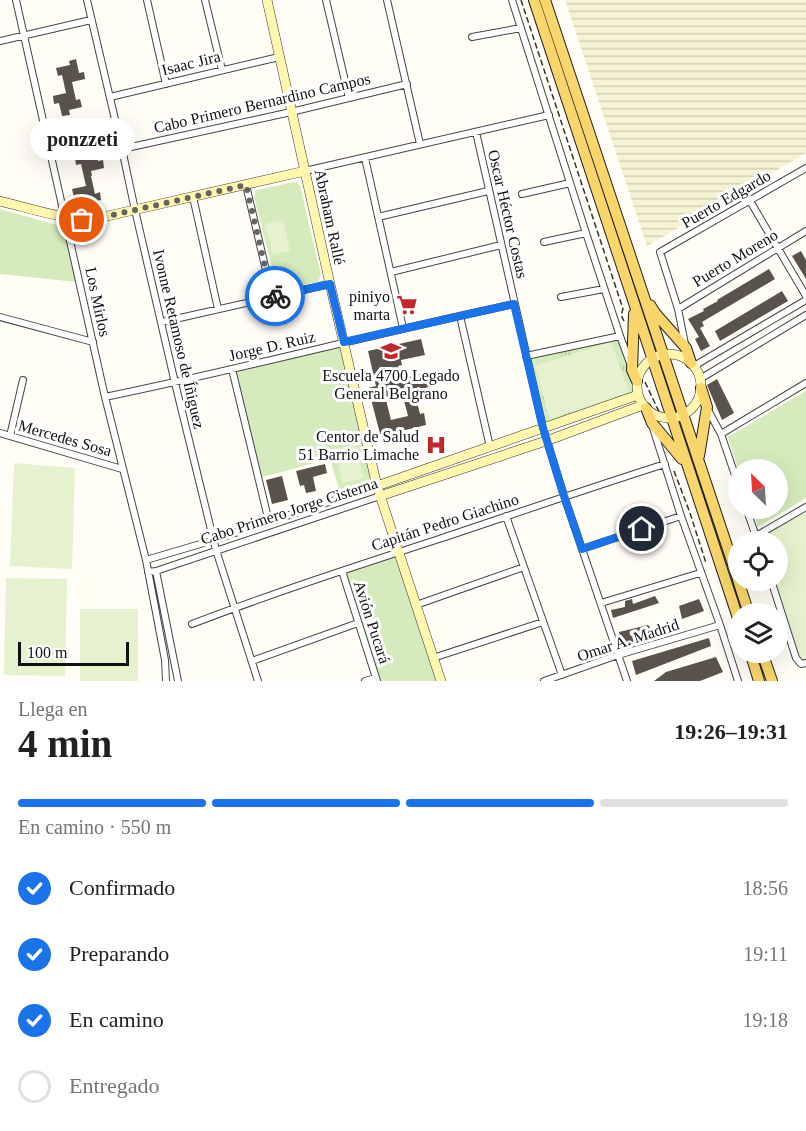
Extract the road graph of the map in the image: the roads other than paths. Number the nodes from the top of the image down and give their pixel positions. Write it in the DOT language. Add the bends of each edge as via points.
graph roads {
  1 [pos="16,0"];
  2 [pos="87,0"];
  3 [pos="147,0"];
  4 [pos="205,0"];
  5 [pos="267,0"];
  6 [pos="326,0"];
  7 [pos="387,0"];
  8 [pos="512,0"];
  9 [pos="534,0"];
  10 [pos="545,0"];
  11 [pos="91,20"];
  12 [pos="521,28"];
  13 [pos="25,35"];
  14 [pos="472,37"];
  15 [pos="0,41"];
  16 [pos="279,57"];
  17 [pos="222,70"];
  18 [pos="166,84"];
  19 [pos="407,84"];
  20 [pos="110,97"];
  21 [pos="349,98"];
  22 [pos="291,112"];
  23 [pos="549,115"];
  24 [pos="476,132"];
  25 [pos="420,144"];
  26 [pos="122,149"];
  27 [pos="365,158"];
  28 [pos="806,168"];
  29 [pos="305,171"];
  30 [pos="570,183"];
  31 [pos="246,185"];
  32 [pos="488,191"];
  33 [pos="522,194"];
  34 [pos="193,197"];
  35 [pos="0,201"];
  36 [pos="750,201"];
  37 [pos="135,210"];
  38 [pos="378,217"];
  39 [pos="66,218"];
  40 [pos="806,231"];
  41 [pos="586,233"];
  42 [pos="544,242"];
  43 [pos="501,244"];
  44 [pos="778,248"];
  45 [pos="391,272"];
  46 [pos="330,284"];
  47 [pos="604,289"];
  48 [pos="637,294"];
  49 [pos="272,297"];
  50 [pos="561,297"];
  51 [pos="806,298"];
  52 [pos="514,304"];
  53 [pos="218,309"];
  54 [pos="678,309"];
  55 [pos="806,315"];
  56 [pos="460,316"];
  57 [pos="0,317"];
  58 [pos="162,322"];
  59 [pos="403,328"];
  60 [pos="620,336"];
  61 [pos="93,342"];
  62 [pos="344,342"];
  63 [pos="686,348"];
  64 [pos="664,355"];
  65 [pos="526,356"];
  66 [pos="652,359"];
  67 [pos="692,364"];
  68 [pos="232,369"];
  69 [pos="632,370"];
  70 [pos="23,380"];
  71 [pos="637,381"];
  72 [pos="175,382"];
  73 [pos="700,383"];
  74 [pos="806,383"];
  75 [pos="638,395"];
  76 [pos="105,397"];
  77 [pos="707,406"];
  78 [pos="645,407"];
  79 [pos="684,414"];
  80 [pos="671,418"];
  81 [pos="652,423"];
  82 [pos="543,429"];
  83 [pos="0,433"];
  84 [pos="721,434"];
  85 [pos="10,436"];
  86 [pos="546,441"];
  87 [pos="490,447"];
  88 [pos="698,459"];
  89 [pos="730,459"];
  90 [pos="665,464"];
  91 [pos="687,464"];
  92 [pos="122,469"];
  93 [pos="377,486"];
  94 [pos="380,496"];
  95 [pos="564,496"];
  96 [pos="806,507"];
  97 [pos="506,516"];
  98 [pos="681,516"];
  99 [pos="269,522"];
  100 [pos="769,531"];
  101 [pos="214,540"];
  102 [pos="582,549"];
  103 [pos="216,550"];
  104 [pos="728,550"];
  105 [pos="398,552"];
  106 [pos="146,560"];
  107 [pos="524,567"];
  108 [pos="156,570"];
  109 [pos="342,571"];
  110 [pos="148,572"];
  111 [pos="700,573"];
  112 [pos="775,591"];
  113 [pos="601,603"];
  114 [pos="733,603"];
  115 [pos="416,605"];
  116 [pos="235,608"];
  117 [pos="543,622"];
  118 [pos="358,623"];
  119 [pos="192,624"];
  120 [pos="720,625"];
  121 [pos="618,656"];
  122 [pos="433,658"];
  123 [pos="252,661"];
  124 [pos="753,663"];
  125 [pos="766,663"];
  126 [pos="803,664"];
  127 [pos="562,675"];
  128 [pos="376,679"];
  129 [pos="736,680"];
  130 [pos="166,681"];
  131 [pos="178,681"];
  132 [pos="258,681"];
  133 [pos="365,681"];
  134 [pos="441,681"];
  135 [pos="544,681"];
  136 [pos="627,681"];
  137 [pos="759,681"];
  138 [pos="772,681"];
  1 -- 13 [label="street, Los Mirlos"];
  2 -- 11 [label="street, Ivonne Retamoso de Íñiguez"];
  3 -- 18 [label="street"];
  4 -- 17 [label="street"];
  5 -- 16 [label="street, Abraham Rallé"];
  6 -- 21 [label="street"];
  7 -- 19 [label="street"];
  8 -- 12 [label="street"];
  9 -- 48 [label="main road"];
  10 -- 48 [label="main road"];
  11 -- 13 [label="street"];
  11 -- 20 [label="street, Ivonne Retamoso de Íñiguez"];
  12 -- 14 [label="street"];
  12 -- 23 [label="street"];
  13 -- 15 [label="street"];
  13 -- 39 [label="street, Los Mirlos"];
  16 -- 17 [label="street, Isaac Jira"];
  16 -- 22 [label="street, Abraham Rallé"];
  17 -- 18 [label="street, Isaac Jira"];
  18 -- 20 [label="street, Isaac Jira"];
  19 -- 21 [label="street, Cabo Primero Bernardino Campos"];
  19 -- 25 [label="street"];
  20 -- 26 [label="street, Ivonne Retamoso de Íñiguez"];
  21 -- 22 [label="street, Cabo Primero Bernardino Campos"];
  22 -- 26 [label="street, Cabo Primero Bernardino Campos"];
  22 -- 29 [label="street, Abraham Rallé"];
  23 -- 24 [label="street"];
  23 -- 30 [label="street"];
  24 -- 25 [label="street"];
  24 -- 32 [label="street, Oscar Héctor Costas"];
  25 -- 27 [label="street"];
  26 -- 37 [label="street, Ivonne Retamoso de Íñiguez"];
  27 -- 29 [label="street"];
  27 -- 38 [label="street"];
  28 -- 36 [label="street, Puerto Edgardo"];
  29 -- 31 [label="street"];
  29 -- 46 [label="street, Abraham Rallé"];
  30 -- 33 [label="street"];
  30 -- 41 [label="street"];
  31 -- 34 [label="street"];
  31 -- 49 [label="street"];
  32 -- 38 [label="street"];
  32 -- 43 [label="street, Oscar Héctor Costas"];
  34 -- 37 [label="street"];
  34 -- 53 [label="street"];
  35 -- 39 [label="street"];
  36 -- 44 [label="street"];
  36 -- 54 [label="street, Puerto Edgardo" via="660,252"];
  37 -- 39 [label="street" via="82,220"];
  37 -- 58 [label="street, Ivonne Retamoso de Íñiguez"];
  38 -- 45 [label="street"];
  39 -- 61 [label="street, Los Mirlos"];
  40 -- 44 [label="street, Puerto Moreno"];
  41 -- 42 [label="street"];
  41 -- 47 [label="street"];
  43 -- 45 [label="street"];
  43 -- 52 [label="street, Oscar Héctor Costas"];
  44 -- 51 [label="street"];
  44 -- 54 [label="street, Puerto Moreno"];
  45 -- 59 [label="street"];
  46 -- 49 [label="street"];
  46 -- 62 [label="street, Abraham Rallé"];
  47 -- 50 [label="street"];
  47 -- 60 [label="street"];
  48 -- 63 [label="main road"];
  48 -- 64 [label="main road"];
  48 -- 66 [label="main road"];
  48 -- 69 [label="main road"];
  49 -- 53 [label="street"];
  51 -- 67 [label="street"];
  52 -- 56 [label="street, Jorge D. Ruiz"];
  52 -- 65 [label="street, Oscar Héctor Costas"];
  53 -- 58 [label="street"];
  54 -- 63 [label="street"];
  55 -- 73 [label="street"];
  56 -- 59 [label="street, Jorge D. Ruiz"];
  56 -- 87 [label="street"];
  57 -- 61 [label="street"];
  58 -- 72 [label="street, Ivonne Retamoso de Íñiguez"];
  59 -- 62 [label="street, Jorge D. Ruiz"];
  60 -- 65 [label="street"];
  60 -- 69 [label="street"];
  61 -- 76 [label="street, Los Mirlos"];
  62 -- 68 [label="street, Jorge D. Ruiz"];
  62 -- 93 [label="street, Abraham Rallé"];
  63 -- 67 [label="main road"];
  64 -- 66 [label="street"];
  64 -- 67 [label="street" via="683,357"];
  64 -- 79 [label="main road"];
  65 -- 82 [label="street, Oscar Héctor Costas"];
  66 -- 71 [label="street"];
  66 -- 80 [label="main road"];
  67 -- 73 [label="street"];
  68 -- 72 [label="street, Jorge D. Ruiz"];
  68 -- 99 [label="street"];
  69 -- 71 [label="main road"];
  70 -- 85 [label="street"];
  71 -- 75 [label="street"];
  72 -- 76 [label="street, Jorge D. Ruiz"];
  72 -- 101 [label="street, Ivonne Retamoso de Íñiguez"];
  73 -- 77 [label="main road"];
  73 -- 79 [label="street" via="698,398"];
  74 -- 84 [label="street"];
  75 -- 78 [label="street"];
  75 -- 82 [label="street, Cabo Primero Jorge Cisterna"];
  76 -- 92 [label="street, Los Mirlos"];
  77 -- 84 [label="street"];
  77 -- 88 [label="main road"];
  78 -- 80 [label="street"];
  78 -- 81 [label="main road"];
  78 -- 86 [label="street, Cabo Primero Jorge Cisterna"];
  79 -- 80 [label="street"];
  79 -- 88 [label="main road"];
  80 -- 91 [label="main road"];
  81 -- 90 [label="street"];
  81 -- 91 [label="main road"];
  82 -- 86 [label="street, Oscar Héctor Costas"];
  82 -- 87 [label="street, Cabo Primero Jorge Cisterna"];
  83 -- 85 [label="street, Mercedes Sosa"];
  84 -- 89 [label="street"];
  85 -- 92 [label="street, Mercedes Sosa"];
  86 -- 94 [label="street, Cabo Primero Jorge Cisterna"];
  86 -- 95 [label="street, Oscar Héctor Costas"];
  87 -- 93 [label="street, Cabo Primero Jorge Cisterna"];
  88 -- 104 [label="main road"];
  90 -- 95 [label="street, Capitán Pedro Giachino"];
  90 -- 98 [label="street"];
  91 -- 114 [label="main road"];
  92 -- 106 [label="street, Los Mirlos"];
  93 -- 94 [label="street, Abraham Rallé"];
  93 -- 99 [label="street, Cabo Primero Jorge Cisterna"];
  94 -- 103 [label="street, Cabo Primero Jorge Cisterna"];
  94 -- 105 [label="street, Abraham Rallé"];
  95 -- 97 [label="street, Capitán Pedro Giachino"];
  95 -- 102 [label="street, Oscar Héctor Costas"];
  96 -- 100 [label="street"];
  97 -- 105 [label="street, Capitán Pedro Giachino"];
  97 -- 107 [label="street"];
  98 -- 102 [label="street"];
  98 -- 111 [label="street"];
  99 -- 101 [label="street, Cabo Primero Jorge Cisterna"];
  101 -- 103 [label="street, Ivonne Retamoso de Íñiguez"];
  101 -- 106 [label="street, Cabo Primero Jorge Cisterna"];
  102 -- 113 [label="street, Oscar Héctor Costas"];
  103 -- 108 [label="street, Cabo Primero Jorge Cisterna"];
  103 -- 116 [label="street, Ivonne Retamoso de Íñiguez"];
  105 -- 109 [label="street, Capitán Pedro Giachino"];
  105 -- 115 [label="street, Abraham Rallé"];
  106 -- 110 [label="street, Los Mirlos"];
  107 -- 115 [label="street"];
  107 -- 117 [label="street"];
  108 -- 110 [label="street, Cabo Primero Jorge Cisterna"];
  108 -- 131 [label="street"];
  109 -- 116 [label="street, Capitán Pedro Giachino"];
  109 -- 118 [label="street, Avión Pucará"];
  110 -- 130 [label="street"];
  111 -- 113 [label="street"];
  111 -- 120 [label="street"];
  112 -- 126 [label="street" via="796,658"];
  113 -- 121 [label="street, Oscar Héctor Costas"];
  115 -- 122 [label="street, Abraham Rallé"];
  116 -- 119 [label="street, Capitán Pedro Giachino"];
  116 -- 123 [label="street, Ivonne Retamoso de Íñiguez"];
  117 -- 122 [label="street"];
  117 -- 127 [label="street"];
  118 -- 123 [label="street"];
  118 -- 128 [label="street, Avión Pucará"];
  120 -- 121 [label="street, Omar A. Madrid"];
  120 -- 129 [label="street"];
  121 -- 127 [label="street, Omar A. Madrid"];
  121 -- 136 [label="street, Oscar Héctor Costas"];
  122 -- 134 [label="street, Abraham Rallé"];
  123 -- 132 [label="street, Ivonne Retamoso de Íñiguez"];
  124 -- 137 [label="main road"];
  125 -- 138 [label="main road"];
  127 -- 135 [label="street, Omar A. Madrid"];
  128 -- 133 [label="street"];
}
